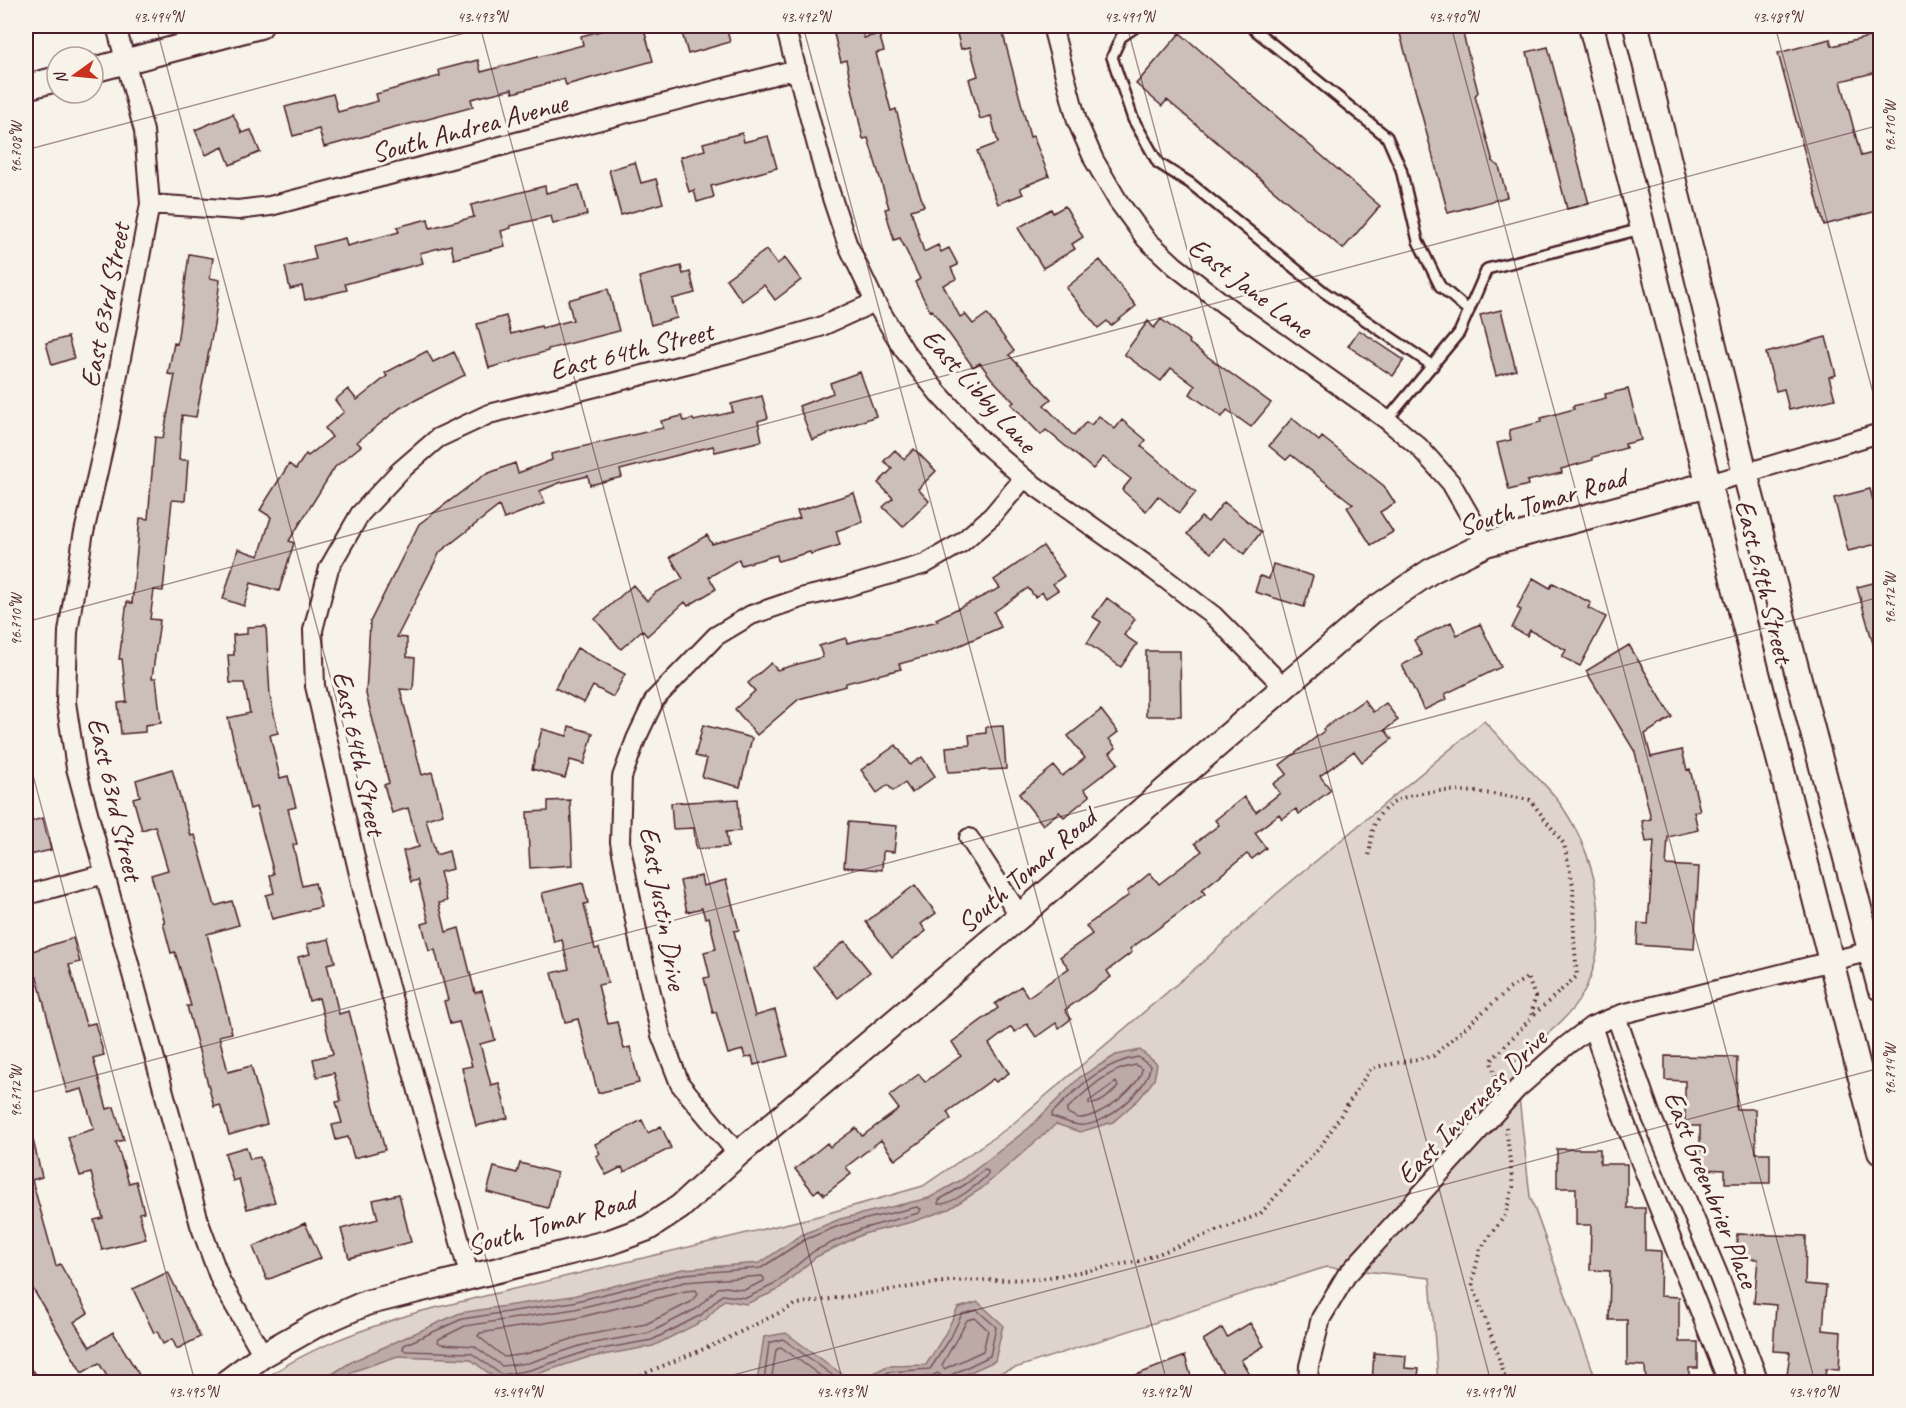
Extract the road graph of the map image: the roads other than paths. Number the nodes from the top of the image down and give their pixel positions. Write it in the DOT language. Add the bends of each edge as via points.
graph roads {
  1 [pos="116,26"];
  2 [pos="260,26"];
  3 [pos="785,26"];
  4 [pos="1052,26"];
  5 [pos="1137,26"];
  6 [pos="1250,26"];
  7 [pos="1591,26"];
  8 [pos="1636,26"];
  9 [pos="126,61"];
  10 [pos="105,67"];
  11 [pos="797,69"];
  12 [pos="45,82"];
  13 [pos="26,87"];
  14 [pos="150,204"];
  15 [pos="1643,229"];
  16 [pos="875,302"];
  17 [pos="1469,311"];
  18 [pos="1433,366"];
  19 [pos="1387,420"];
  20 [pos="1881,433"];
  21 [pos="1745,473"];
  22 [pos="1024,478"];
  23 [pos="1709,484"];
  24 [pos="1486,544"];
  25 [pos="1283,686"];
  26 [pos="969,838"];
  27 [pos="105,874"];
  28 [pos="26,895"];
  29 [pos="1020,916"];
  30 [pos="1870,951"];
  31 [pos="1830,960"];
  32 [pos="1881,988"];
  33 [pos="1616,1017"];
  34 [pos="1592,1026"];
  35 [pos="1881,1152"];
  36 [pos="738,1154"];
  37 [pos="470,1278"];
  38 [pos="263,1355"];
  39 [pos="26,1378"];
  40 [pos="30,1383"];
  41 [pos="227,1383"];
  42 [pos="1308,1383"];
  43 [pos="1728,1383"];
  44 [pos="1759,1383"];
  1 -- 9 [label="street, East 63rd Street"];
  2 -- 9 [label="main road"];
  3 -- 11 [label="street, East Libby Lane"];
  4 -- 19 [label="street, East Jane Lane" via="1077,121 1094,160 1146,240 1225,305"];
  5 -- 18 [label="lane" via="1121,37 1112,57 1133,119 1158,164 1190,183 1324,292"];
  6 -- 17 [label="lane" via="1387,137 1401,169 1418,241 1440,286"];
  7 -- 15 [label="main road, East 69th Street"];
  8 -- 21 [label="main road, East 69th Street"];
  9 -- 10 [label="main road"];
  9 -- 14 [label="street, East 63rd Street" via="144,131"];
  11 -- 14 [label="street, South Andrea Avenue" via="270,206 238,210"];
  11 -- 16 [label="street, East Libby Lane" via="847,243"];
  12 -- 13 [label="main road"];
  14 -- 27 [label="street, East 63rd Street" via="108,427 82,537 68,632 66,702 76,768"];
  15 -- 17 [label="lane" via="1487,269"];
  15 -- 23 [label="main road, East 69th Street"];
  16 -- 22 [label="street, East Libby Lane" via="904,350 938,393 983,442"];
  16 -- 37 [label="street, East 64th Street" via="808,331 489,414 438,438 399,471 360,514 329,568 313,630 315,686 366,904"];
  17 -- 18 [label="lane" via="1459,333"];
  18 -- 19 [label="lane"];
  19 -- 24 [label="street, East Jane Lane" via="1419,447 1451,483"];
  20 -- 21 [label="street, South Tomar Road"];
  21 -- 23 [label="street, South Tomar Road"];
  21 -- 30 [label="main road, East 69th Street"];
  22 -- 25 [label="street, East Libby Lane" via="1214,616"];
  22 -- 36 [label="street, East Justin Drive" via="992,516 961,543 925,564 751,615 716,636 655,699 636,739 622,777 620,842 661,1035 680,1084"];
  23 -- 24 [label="main road, South Tomar Road"];
  23 -- 31 [label="main road, East 69th Street"];
  24 -- 25 [label="main road, South Tomar Road" via="1431,571 1372,610"];
  25 -- 29 [label="main road, South Tomar Road"];
  26 -- 29 [label="street"];
  27 -- 28 [label="street"];
  27 -- 38 [label="street, East 63rd Street" via="200,1225 221,1282"];
  29 -- 36 [label="main road, South Tomar Road"];
  30 -- 31 [label="street, East Inverness Drive"];
  30 -- 32 [label="main road, East 69th Street"];
  31 -- 33 [label="street, East Inverness Drive"];
  31 -- 35 [label="main road, East 69th Street"];
  33 -- 34 [label="street, East Inverness Drive"];
  33 -- 44 [label="street, East Greenbrier Place" via="1650,1113"];
  34 -- 42 [label="street, East Inverness Drive" via="1517,1089 1346,1276 1321,1318"];
  34 -- 43 [label="street, East Greenbrier Place" via="1624,1120"];
  36 -- 37 [label="main road, South Tomar Road" via="680,1207 648,1228 610,1242"];
  37 -- 38 [label="main road, South Tomar Road" via="366,1303"];
  38 -- 41 [label="main road, South Tomar Road"];
  39 -- 40 [label="street"];
}
